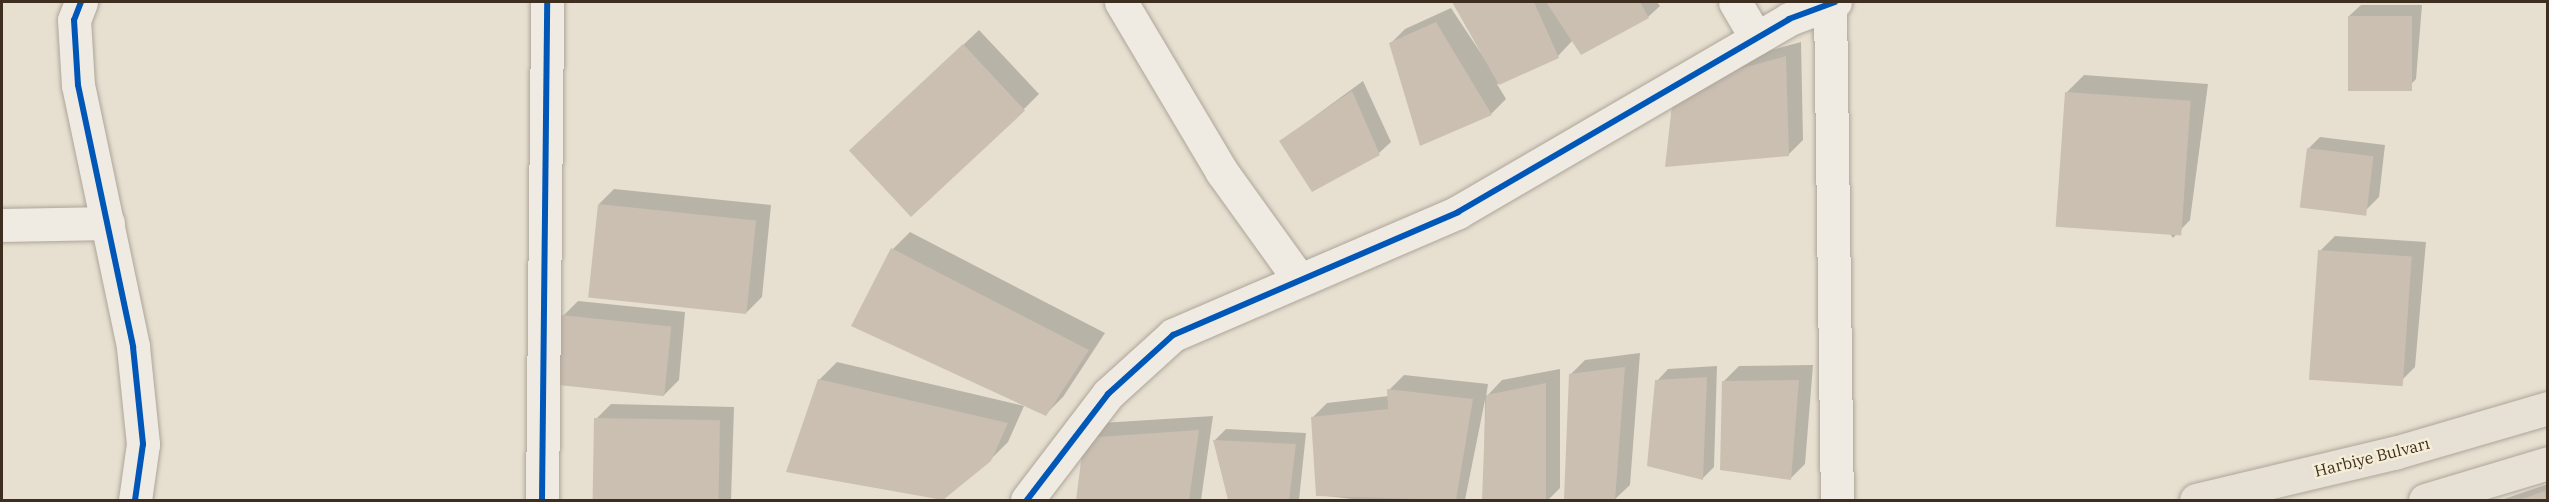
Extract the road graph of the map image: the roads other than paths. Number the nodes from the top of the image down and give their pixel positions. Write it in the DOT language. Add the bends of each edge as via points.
graph roads {
  1 [pos="81,2"];
  2 [pos="547,2"];
  3 [pos="1121,2"];
  4 [pos="1735,2"];
  5 [pos="1833,3"];
  6 [pos="1756,38"];
  7 [pos="108,223"];
  8 [pos="2,225"];
  9 [pos="1299,279"];
  10 [pos="2547,408"];
  11 [pos="2547,463"];
  12 [pos="2442,498"];
  13 [pos="135,501"];
  14 [pos="542,501"];
  15 [pos="1027,501"];
  16 [pos="1837,501"];
  17 [pos="2196,501"];
  1 -- 7 [label="street" via="74,20 78,85"];
  2 -- 14 [label="street"];
  3 -- 9 [label="street" via="1222,172"];
  4 -- 6 [label="street"];
  5 -- 6 [label="street" via="1789,19"];
  5 -- 16 [label="street"];
  6 -- 9 [label="street" via="1458,212"];
  7 -- 8 [label="street"];
  7 -- 13 [label="street" via="133,347 143,444"];
  9 -- 15 [label="street" via="1173,335 1108,394"];
  10 -- 17 [label="main road, Harbiye Bulvarı" via="2394,453"];
  11 -- 12 [label="main road"];
}
